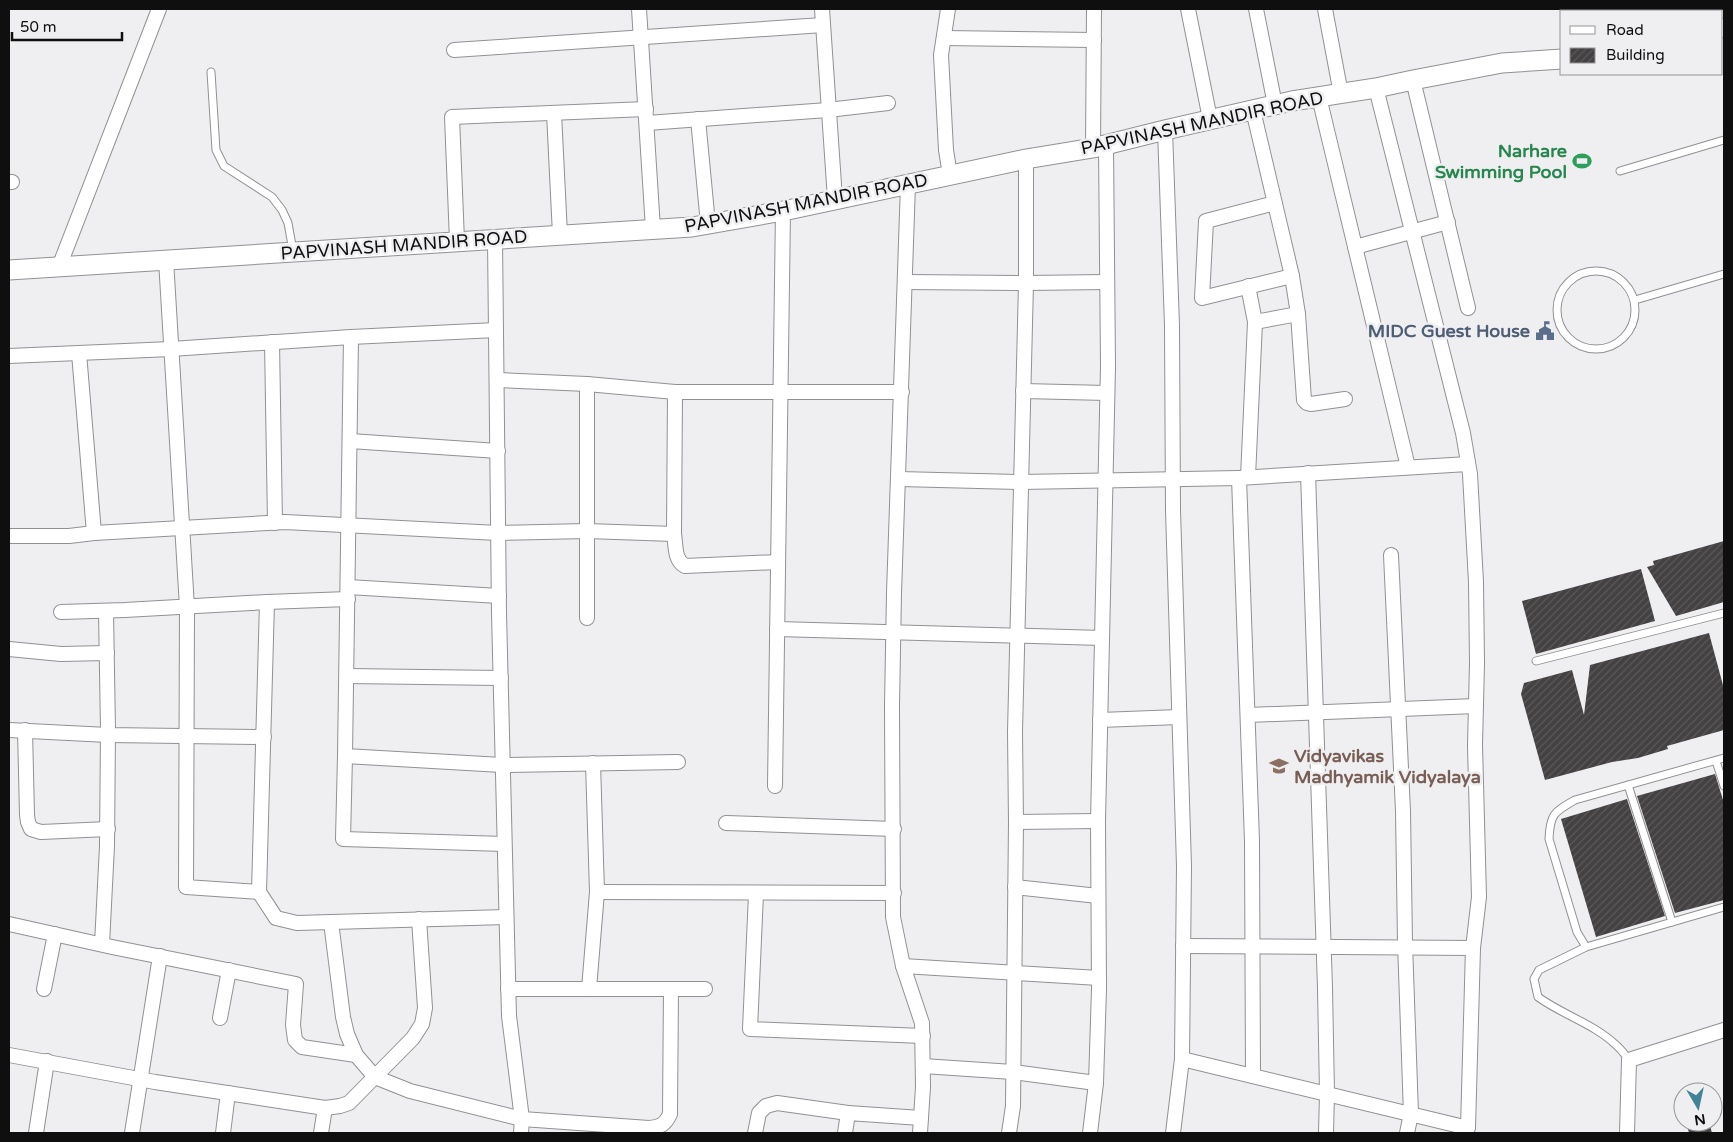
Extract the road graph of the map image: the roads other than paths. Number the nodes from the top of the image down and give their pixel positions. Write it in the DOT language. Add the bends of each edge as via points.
graph roads {
  1 [pos="159,9"];
  2 [pos="639,9"];
  3 [pos="822,9"];
  4 [pos="948,9"];
  5 [pos="1094,9"];
  6 [pos="1188,9"];
  7 [pos="1256,9"];
  8 [pos="1325,9"];
  9 [pos="823,25"];
  10 [pos="641,37"];
  11 [pos="944,38"];
  12 [pos="1094,40"];
  13 [pos="454,50"];
  14 [pos="1560,59"];
  15 [pos="211,72"];
  16 [pos="1413,80"];
  17 [pos="1376,88"];
  18 [pos="1341,94"];
  19 [pos="1319,97"];
  20 [pos="888,103"];
  21 [pos="1275,105"];
  22 [pos="646,109"];
  23 [pos="828,110"];
  24 [pos="1253,110"];
  25 [pos="554,113"];
  26 [pos="698,119"];
  27 [pos="1210,120"];
  28 [pos="647,123"];
  29 [pos="1165,130"];
  30 [pos="1724,140"];
  31 [pos="1100,146"];
  32 [pos="1026,160"];
  33 [pos="1620,171"];
  34 [pos="950,176"];
  35 [pos="908,184"];
  36 [pos="835,199"];
  37 [pos="1275,203"];
  38 [pos="783,211"];
  39 [pos="1448,222"];
  40 [pos="708,224"];
  41 [pos="653,229"];
  42 [pos="1412,233"];
  43 [pos="560,235"];
  44 [pos="496,239"];
  45 [pos="457,241"];
  46 [pos="1355,247"];
  47 [pos="293,252"];
  48 [pos="166,260"];
  49 [pos="59,267"];
  50 [pos="9,270"];
  51 [pos="1724,274"];
  52 [pos="1292,276"];
  53 [pos="905,282"];
  54 [pos="1107,282"];
  55 [pos="1026,283"];
  56 [pos="1248,286"];
  57 [pos="1635,300"];
  58 [pos="1468,308"];
  59 [pos="1298,314"];
  60 [pos="1255,322"];
  61 [pos="496,330"];
  62 [pos="351,337"];
  63 [pos="272,342"];
  64 [pos="171,349"];
  65 [pos="79,353"];
  66 [pos="9,356"];
  67 [pos="497,380"];
  68 [pos="587,384"];
  69 [pos="1023,391"];
  70 [pos="675,392"];
  71 [pos="780,392"];
  72 [pos="902,392"];
  73 [pos="1107,393"];
  74 [pos="1345,399"];
  75 [pos="350,441"];
  76 [pos="498,451"];
  77 [pos="1468,464"];
  78 [pos="1408,467"];
  79 [pos="1308,473"];
  80 [pos="1244,477"];
  81 [pos="899,479"];
  82 [pos="1173,479"];
  83 [pos="1105,480"];
  84 [pos="1021,482"];
  85 [pos="275,522"];
  86 [pos="349,525"];
  87 [pos="181,527"];
  88 [pos="587,531"];
  89 [pos="94,532"];
  90 [pos="498,533"];
  91 [pos="674,534"];
  92 [pos="9,536"];
  93 [pos="1391,555"];
  94 [pos="778,562"];
  95 [pos="348,593"];
  96 [pos="499,596"];
  97 [pos="267,602"];
  98 [pos="187,607"];
  99 [pos="106,610"];
  100 [pos="61,612"];
  101 [pos="1724,613"];
  102 [pos="587,618"];
  103 [pos="777,629"];
  104 [pos="893,632"];
  105 [pos="1017,635"];
  106 [pos="1102,638"];
  107 [pos="9,650"];
  108 [pos="107,653"];
  109 [pos="1536,661"];
  110 [pos="347,676"];
  111 [pos="501,678"];
  112 [pos="1476,706"];
  113 [pos="1399,710"];
  114 [pos="1316,712"];
  115 [pos="1248,715"];
  116 [pos="1180,717"];
  117 [pos="1100,720"];
  118 [pos="9,730"];
  119 [pos="24,730"];
  120 [pos="108,735"];
  121 [pos="187,736"];
  122 [pos="264,737"];
  123 [pos="345,756"];
  124 [pos="1720,759"];
  125 [pos="678,762"];
  126 [pos="593,763"];
  127 [pos="502,765"];
  128 [pos="1628,785"];
  129 [pos="775,786"];
  130 [pos="1724,786"];
  131 [pos="1098,821"];
  132 [pos="1016,822"];
  133 [pos="726,823"];
  134 [pos="108,829"];
  135 [pos="894,829"];
  136 [pos="504,844"];
  137 [pos="1015,887"];
  138 [pos="259,892"];
  139 [pos="597,892"];
  140 [pos="894,893"];
  141 [pos="756,894"];
  142 [pos="1098,896"];
  143 [pos="1724,907"];
  144 [pos="506,917"];
  145 [pos="419,919"];
  146 [pos="331,922"];
  147 [pos="1672,922"];
  148 [pos="9,924"];
  149 [pos="55,934"];
  150 [pos="102,944"];
  151 [pos="1183,946"];
  152 [pos="1252,947"];
  153 [pos="1324,947"];
  154 [pos="1586,947"];
  155 [pos="1405,948"];
  156 [pos="1473,948"];
  157 [pos="160,956"];
  158 [pos="903,966"];
  159 [pos="229,970"];
  160 [pos="1014,973"];
  161 [pos="1099,978"];
  162 [pos="44,989"];
  163 [pos="508,989"];
  164 [pos="589,989"];
  165 [pos="671,989"];
  166 [pos="705,989"];
  167 [pos="220,1018"];
  168 [pos="1724,1030"];
  169 [pos="923,1036"];
  170 [pos="9,1055"];
  171 [pos="356,1055"];
  172 [pos="1182,1059"];
  173 [pos="1629,1060"];
  174 [pos="47,1061"];
  175 [pos="923,1066"];
  176 [pos="1013,1072"];
  177 [pos="375,1076"];
  178 [pos="1252,1076"];
  179 [pos="140,1078"];
  180 [pos="1096,1083"];
  181 [pos="228,1093"];
  182 [pos="1327,1094"];
  183 [pos="325,1108"];
  184 [pos="848,1113"];
  185 [pos="1411,1114"];
  186 [pos="522,1118"];
  187 [pos="921,1118"];
  188 [pos="36,1133"];
  189 [pos="132,1133"];
  190 [pos="223,1133"];
  191 [pos="321,1133"];
  192 [pos="521,1133"];
  193 [pos="755,1133"];
  194 [pos="845,1133"];
  195 [pos="920,1133"];
  196 [pos="1009,1133"];
  197 [pos="1090,1133"];
  198 [pos="1173,1133"];
  199 [pos="1326,1133"];
  200 [pos="1407,1133"];
  201 [pos="1627,1133"];
  1 -- 49 [label="street"];
  2 -- 10 [label="street"];
  3 -- 9 [label="street"];
  4 -- 11 [label="street"];
  5 -- 12 [label="street"];
  6 -- 27 [label="street"];
  7 -- 21 [label="street"];
  8 -- 18 [label="street"];
  9 -- 10 [label="street"];
  9 -- 23 [label="street"];
  10 -- 13 [label="street"];
  10 -- 22 [label="street"];
  11 -- 12 [label="street"];
  11 -- 34 [label="street" via="941,55"];
  12 -- 31 [label="street"];
  14 -- 16 [label="street, PAPVINASH MANDIR ROAD" via="1502,63"];
  15 -- 47 [label="lane" via="216,150 224,166 272,197 282,210 288,223"];
  16 -- 17 [label="street, PAPVINASH MANDIR ROAD"];
  16 -- 39 [label="street"];
  17 -- 18 [label="street, PAPVINASH MANDIR ROAD"];
  17 -- 42 [label="street"];
  18 -- 19 [label="street, PAPVINASH MANDIR ROAD"];
  19 -- 21 [label="street, PAPVINASH MANDIR ROAD"];
  19 -- 46 [label="street"];
  20 -- 23 [label="street"];
  21 -- 24 [label="street, PAPVINASH MANDIR ROAD"];
  22 -- 25 [label="street"];
  22 -- 28 [label="street"];
  23 -- 26 [label="street"];
  23 -- 36 [label="street"];
  24 -- 27 [label="street, PAPVINASH MANDIR ROAD"];
  24 -- 37 [label="street"];
  25 -- 43 [label="street"];
  25 -- 45 [label="street" via="452,117"];
  26 -- 28 [label="street"];
  26 -- 40 [label="street"];
  27 -- 29 [label="street, PAPVINASH MANDIR ROAD"];
  28 -- 41 [label="street"];
  29 -- 31 [label="street, PAPVINASH MANDIR ROAD"];
  29 -- 82 [label="street" via="1172,325"];
  30 -- 33 [label="lane"];
  31 -- 32 [label="street, PAPVINASH MANDIR ROAD"];
  31 -- 54 [label="street"];
  32 -- 34 [label="street, PAPVINASH MANDIR ROAD"];
  32 -- 55 [label="street"];
  34 -- 35 [label="street, PAPVINASH MANDIR ROAD"];
  35 -- 36 [label="street, PAPVINASH MANDIR ROAD"];
  35 -- 53 [label="street"];
  36 -- 38 [label="street, PAPVINASH MANDIR ROAD"];
  37 -- 52 [label="street"];
  37 -- 56 [label="street" via="1206,221 1202,298"];
  38 -- 40 [label="street, PAPVINASH MANDIR ROAD"];
  38 -- 71 [label="street"];
  39 -- 42 [label="street"];
  39 -- 58 [label="street"];
  40 -- 41 [label="street, PAPVINASH MANDIR ROAD"];
  41 -- 43 [label="street, PAPVINASH MANDIR ROAD"];
  42 -- 46 [label="street"];
  42 -- 77 [label="street"];
  43 -- 44 [label="street, PAPVINASH MANDIR ROAD"];
  44 -- 45 [label="street, PAPVINASH MANDIR ROAD"];
  44 -- 61 [label="street"];
  45 -- 47 [label="street, PAPVINASH MANDIR ROAD"];
  46 -- 78 [label="street"];
  47 -- 48 [label="street, PAPVINASH MANDIR ROAD"];
  48 -- 49 [label="street, PAPVINASH MANDIR ROAD"];
  48 -- 64 [label="street"];
  49 -- 50 [label="street, PAPVINASH MANDIR ROAD"];
  51 -- 57 [label="lane"];
  52 -- 56 [label="street"];
  52 -- 59 [label="street"];
  53 -- 55 [label="street"];
  53 -- 72 [label="street"];
  54 -- 55 [label="street"];
  54 -- 73 [label="street"];
  55 -- 69 [label="street"];
  56 -- 60 [label="street"];
  57 -- 57 [label="lane" via="1635,319 1626,336 1602,349 1574,343 1558,320 1561,292 1574,278 1591,271 1601,271 1618,278"];
  59 -- 60 [label="street"];
  59 -- 74 [label="street" via="1304,400 1311,404"];
  60 -- 80 [label="street"];
  61 -- 62 [label="street"];
  61 -- 67 [label="street"];
  62 -- 63 [label="street"];
  62 -- 75 [label="street"];
  63 -- 64 [label="street"];
  63 -- 85 [label="street"];
  64 -- 65 [label="street"];
  64 -- 87 [label="street"];
  65 -- 66 [label="street"];
  65 -- 89 [label="street"];
  67 -- 68 [label="street"];
  67 -- 76 [label="street"];
  68 -- 70 [label="street"];
  68 -- 88 [label="street"];
  69 -- 73 [label="street"];
  69 -- 84 [label="street"];
  70 -- 71 [label="street"];
  70 -- 91 [label="street"];
  71 -- 72 [label="street"];
  71 -- 94 [label="street"];
  72 -- 81 [label="street"];
  73 -- 83 [label="street"];
  75 -- 76 [label="street"];
  75 -- 86 [label="street"];
  76 -- 90 [label="street"];
  77 -- 78 [label="street"];
  77 -- 112 [label="street" via="1476,582"];
  78 -- 79 [label="street"];
  79 -- 80 [label="street"];
  79 -- 114 [label="street"];
  80 -- 82 [label="street"];
  80 -- 115 [label="street"];
  81 -- 84 [label="street"];
  81 -- 104 [label="street"];
  82 -- 83 [label="street"];
  82 -- 116 [label="street"];
  83 -- 84 [label="street"];
  83 -- 106 [label="street"];
  84 -- 105 [label="street"];
  85 -- 86 [label="street"];
  85 -- 87 [label="street"];
  86 -- 90 [label="street"];
  86 -- 95 [label="street"];
  87 -- 89 [label="street"];
  87 -- 98 [label="street"];
  88 -- 90 [label="street"];
  88 -- 91 [label="street"];
  88 -- 102 [label="street"];
  89 -- 92 [label="street" via="69,536"];
  90 -- 96 [label="street"];
  91 -- 94 [label="street" via="677,558 685,566"];
  93 -- 113 [label="street"];
  94 -- 103 [label="street"];
  95 -- 96 [label="street"];
  95 -- 97 [label="street"];
  95 -- 110 [label="street"];
  96 -- 111 [label="street"];
  97 -- 98 [label="street"];
  97 -- 122 [label="street"];
  98 -- 99 [label="street"];
  98 -- 121 [label="street"];
  99 -- 100 [label="street"];
  99 -- 108 [label="street"];
  101 -- 109 [label="lane"];
  103 -- 104 [label="street"];
  103 -- 129 [label="street"];
  104 -- 105 [label="street"];
  104 -- 135 [label="street"];
  105 -- 106 [label="street"];
  105 -- 132 [label="street"];
  106 -- 117 [label="street"];
  107 -- 108 [label="street"];
  108 -- 120 [label="street"];
  110 -- 111 [label="street"];
  110 -- 123 [label="street"];
  111 -- 127 [label="street"];
  112 -- 113 [label="street"];
  112 -- 156 [label="street" via="1479,897"];
  113 -- 114 [label="street"];
  113 -- 155 [label="street"];
  114 -- 115 [label="street"];
  114 -- 153 [label="street"];
  115 -- 152 [label="street"];
  116 -- 117 [label="street"];
  116 -- 151 [label="street"];
  117 -- 131 [label="street"];
  118 -- 119 [label="street"];
  119 -- 120 [label="street"];
  119 -- 134 [label="street" via="27,815 31,829 41,832"];
  120 -- 121 [label="street"];
  120 -- 134 [label="street"];
  121 -- 122 [label="street"];
  121 -- 138 [label="street" via="186,887"];
  122 -- 138 [label="street"];
  123 -- 127 [label="street"];
  123 -- 136 [label="street" via="343,838"];
  124 -- 128 [label="lane"];
  124 -- 130 [label="lane"];
  125 -- 126 [label="street"];
  126 -- 127 [label="street"];
  126 -- 139 [label="street"];
  127 -- 136 [label="street"];
  128 -- 147 [label="lane"];
  128 -- 154 [label="lane" via="1575,800 1556,811 1550,824 1549,839 1577,932"];
  131 -- 132 [label="street"];
  131 -- 142 [label="street"];
  132 -- 137 [label="street"];
  133 -- 135 [label="street"];
  134 -- 150 [label="street"];
  135 -- 140 [label="street"];
  136 -- 144 [label="street"];
  137 -- 142 [label="street"];
  137 -- 160 [label="street"];
  138 -- 146 [label="street" via="276,918 297,923"];
  139 -- 141 [label="street"];
  139 -- 164 [label="street"];
  140 -- 141 [label="street"];
  140 -- 158 [label="street" via="893,917"];
  141 -- 169 [label="street" via="750,1029"];
  142 -- 161 [label="street"];
  143 -- 147 [label="lane"];
  144 -- 145 [label="street"];
  144 -- 163 [label="street"];
  145 -- 146 [label="street"];
  145 -- 177 [label="street" via="425,1008 422,1024"];
  146 -- 171 [label="street" via="343,1017"];
  147 -- 154 [label="lane"];
  148 -- 149 [label="street"];
  149 -- 150 [label="street"];
  149 -- 162 [label="street"];
  150 -- 157 [label="street"];
  151 -- 152 [label="street"];
  151 -- 172 [label="street"];
  152 -- 153 [label="street"];
  152 -- 178 [label="street"];
  153 -- 155 [label="street"];
  153 -- 182 [label="street"];
  154 -- 173 [label="lane" via="1539,970 1534,979 1538,998 1598,1031"];
  155 -- 156 [label="street"];
  155 -- 185 [label="street"];
  156 -- 185 [label="street" via="1468,1128"];
  157 -- 159 [label="street"];
  157 -- 179 [label="street"];
  158 -- 160 [label="street"];
  158 -- 169 [label="street" via="922,1023"];
  159 -- 167 [label="street"];
  159 -- 171 [label="street" via="296,984 295,1040 302,1047"];
  160 -- 161 [label="street"];
  160 -- 176 [label="street"];
  161 -- 180 [label="street"];
  163 -- 164 [label="street"];
  163 -- 186 [label="street"];
  164 -- 165 [label="street"];
  165 -- 166 [label="street"];
  165 -- 186 [label="street" via="670,1114 665,1123 649,1128"];
  168 -- 173 [label="street"];
  169 -- 175 [label="street"];
  170 -- 174 [label="street"];
  171 -- 177 [label="street"];
  172 -- 178 [label="street"];
  172 -- 198 [label="street"];
  173 -- 201 [label="street"];
  174 -- 179 [label="street"];
  174 -- 188 [label="street"];
  175 -- 176 [label="street"];
  175 -- 187 [label="street"];
  176 -- 180 [label="street"];
  176 -- 196 [label="street"];
  177 -- 183 [label="street" via="349,1103"];
  177 -- 186 [label="street" via="410,1091"];
  178 -- 182 [label="street"];
  179 -- 181 [label="street"];
  179 -- 189 [label="street"];
  180 -- 197 [label="street"];
  181 -- 183 [label="street"];
  181 -- 190 [label="street"];
  182 -- 185 [label="street"];
  182 -- 199 [label="street"];
  183 -- 191 [label="street"];
  184 -- 187 [label="street"];
  184 -- 193 [label="street" via="777,1103 766,1106 759,1113"];
  184 -- 194 [label="street"];
  185 -- 200 [label="street"];
  186 -- 192 [label="street"];
  187 -- 195 [label="street"];
}
